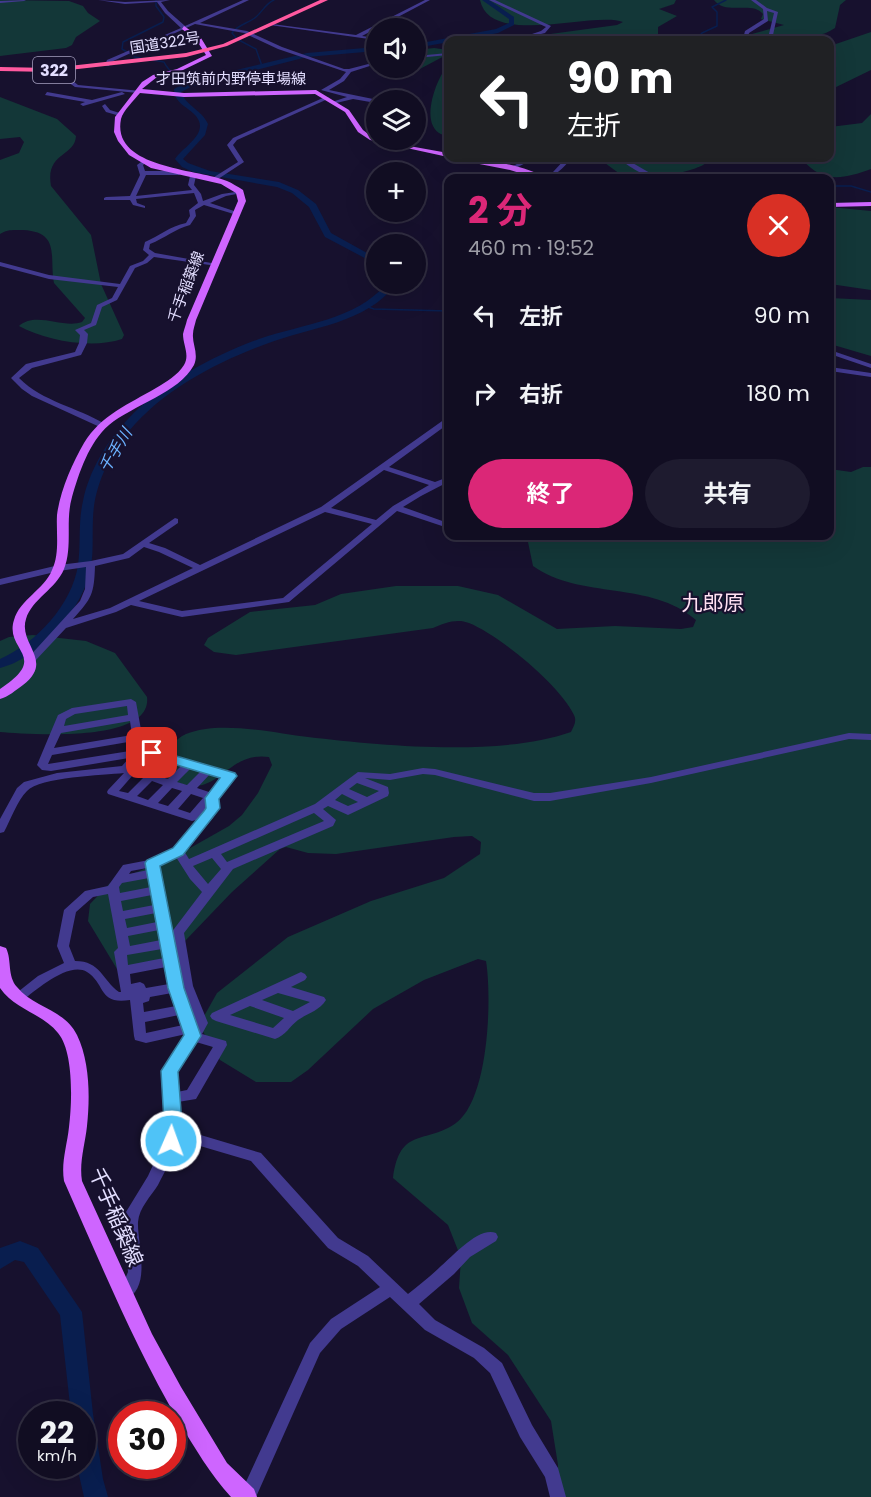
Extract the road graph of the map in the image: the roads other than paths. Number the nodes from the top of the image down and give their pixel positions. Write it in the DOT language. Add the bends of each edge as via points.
graph roads {
  1 [pos="24,0"];
  2 [pos="100,0"];
  3 [pos="168,0"];
  4 [pos="231,0"];
  5 [pos="325,0"];
  6 [pos="428,0"];
  7 [pos="491,0"];
  8 [pos="753,0"];
  9 [pos="158,1"];
  10 [pos="245,1"];
  11 [pos="0,2"];
  12 [pos="136,2"];
  13 [pos="765,9"];
  14 [pos="195,23"];
  15 [pos="272,25"];
  16 [pos="184,28"];
  17 [pos="252,34"];
  18 [pos="535,34"];
  19 [pos="357,36"];
  20 [pos="529,36"];
  21 [pos="542,36"];
  22 [pos="746,36"];
  23 [pos="769,36"];
  24 [pos="366,37"];
  25 [pos="207,50"];
  26 [pos="444,54"];
  27 [pos="426,56"];
  28 [pos="107,65"];
  29 [pos="366,66"];
  30 [pos="68,68"];
  31 [pos="0,69"];
  32 [pos="349,71"];
  33 [pos="84,87"];
  34 [pos="136,91"];
  35 [pos="322,92"];
  36 [pos="359,92"];
  37 [pos="47,94"];
  38 [pos="65,95"];
  39 [pos="351,97"];
  40 [pos="327,98"];
  41 [pos="366,99"];
  42 [pos="90,102"];
  43 [pos="334,103"];
  44 [pos="83,104"];
  45 [pos="105,106"];
  46 [pos="120,114"];
  47 [pos="444,154"];
  48 [pos="145,161"];
  49 [pos="480,162"];
  50 [pos="524,162"];
  51 [pos="565,162"];
  52 [pos="628,162"];
  53 [pos="512,168"];
  54 [pos="143,173"];
  55 [pos="179,173"];
  56 [pos="531,174"];
  57 [pos="551,174"];
  58 [pos="648,174"];
  59 [pos="193,176"];
  60 [pos="215,178"];
  61 [pos="196,191"];
  62 [pos="240,192"];
  63 [pos="132,198"];
  64 [pos="106,199"];
  65 [pos="204,203"];
  66 [pos="871,204"];
  67 [pos="834,205"];
  68 [pos="142,208"];
  69 [pos="237,213"];
  70 [pos="153,255"];
  71 [pos="0,264"];
  72 [pos="214,265"];
  73 [pos="122,286"];
  74 [pos="834,353"];
  75 [pos="871,366"];
  76 [pos="834,370"];
  77 [pos="871,375"];
  78 [pos="102,426"];
  79 [pos="444,427"];
  80 [pos="385,468"];
  81 [pos="444,481"];
  82 [pos="436,485"];
  83 [pos="396,508"];
  84 [pos="324,509"];
  85 [pos="175,521"];
  86 [pos="378,523"];
  87 [pos="444,525"];
  88 [pos="142,544"];
  89 [pos="89,565"];
  90 [pos="61,568"];
  91 [pos="199,568"];
  92 [pos="0,569"];
  93 [pos="3,581"];
  94 [pos="130,602"];
  95 [pos="64,625"];
  96 [pos="31,656"];
  97 [pos="0,695"];
  98 [pos="134,717"];
  99 [pos="57,730"];
  100 [pos="138,737"];
  101 [pos="871,737"];
  102 [pos="48,752"];
  103 [pos="139,753"];
  104 [pos="170,758"];
  105 [pos="189,764"];
  106 [pos="128,770"];
  107 [pos="208,770"];
  108 [pos="151,777"];
  109 [pos="355,777"];
  110 [pos="170,783"];
  111 [pos="189,790"];
  112 [pos="342,790"];
  113 [pos="130,797"];
  114 [pos="212,798"];
  115 [pos="328,801"];
  116 [pos="368,802"];
  117 [pos="150,804"];
  118 [pos="316,809"];
  119 [pos="170,810"];
  120 [pos="277,825"];
  121 [pos="0,829"];
  122 [pos="288,841"];
  123 [pos="235,843"];
  124 [pos="178,851"];
  125 [pos="213,852"];
  126 [pos="248,858"];
  127 [pos="187,864"];
  128 [pos="226,867"];
  129 [pos="153,868"];
  130 [pos="115,889"];
  131 [pos="158,890"];
  132 [pos="208,892"];
  133 [pos="161,908"];
  134 [pos="118,916"];
  135 [pos="165,925"];
  136 [pos="121,933"];
  137 [pos="169,943"];
  138 [pos="125,951"];
  139 [pos="0,952"];
  140 [pos="172,962"];
  141 [pos="72,967"];
  142 [pos="123,970"];
  143 [pos="301,977"];
  144 [pos="179,987"];
  145 [pos="278,988"];
  146 [pos="18,998"];
  147 [pos="249,1001"];
  148 [pos="184,1009"];
  149 [pos="217,1016"];
  150 [pos="294,1016"];
  151 [pos="140,1017"];
  152 [pos="195,1029"];
  153 [pos="170,1098"];
  154 [pos="173,1123"];
  155 [pos="491,1237"];
  156 [pos="391,1288"];
  157 [pos="124,1293"];
  158 [pos="408,1304"];
  159 [pos="246,1497"];
  160 [pos="558,1497"];
  1 -- 11 [label="street"];
  2 -- 12 [label="street"];
  3 -- 9 [label="street"];
  4 -- 10 [label="street"];
  5 -- 15 [label="highway, 国道322号 / 322"];
  6 -- 19 [label="street"];
  7 -- 18 [label="street" via="549,27"];
  8 -- 13 [label="street"];
  9 -- 12 [label="street"];
  9 -- 16 [label="street" via="169,17"];
  10 -- 14 [label="street"];
  13 -- 22 [label="street" via="766,21"];
  13 -- 23 [label="street" via="776,12"];
  14 -- 16 [label="street"];
  14 -- 17 [label="street"];
  15 -- 17 [label="highway, 国道322号 / 322"];
  15 -- 19 [label="street"];
  16 -- 25 [label="main road"];
  16 -- 28 [label="street"];
  17 -- 25 [label="highway, 国道322号 / 322"];
  17 -- 32 [label="street"];
  18 -- 20 [label="street"];
  18 -- 21 [label="street"];
  19 -- 24 [label="street"];
  25 -- 28 [label="highway, 国道322号 / 322"];
  25 -- 34 [label="main road" via="209,56 155,76"];
  26 -- 27 [label="street"];
  28 -- 30 [label="highway, 国道322号 / 322"];
  29 -- 32 [label="street"];
  30 -- 31 [label="highway, 国道322号 / 322"];
  30 -- 33 [label="street" via="71,82"];
  32 -- 35 [label="street"];
  33 -- 34 [label="street"];
  33 -- 38 [label="street"];
  34 -- 35 [label="main road, 才田筑前内野停車場線" via="172,95"];
  34 -- 42 [label="street"];
  34 -- 46 [label="main road"];
  35 -- 39 [label="street"];
  35 -- 40 [label="main road, 才田筑前内野停車場線"];
  36 -- 39 [label="street"];
  37 -- 38 [label="street"];
  38 -- 42 [label="street"];
  39 -- 41 [label="street"];
  39 -- 43 [label="street"];
  40 -- 43 [label="main road, 才田筑前内野停車場線"];
  40 -- 60 [label="street" via="235,139 230,145 241,162"];
  42 -- 44 [label="street"];
  43 -- 47 [label="main road, 才田筑前内野停車場線" via="347,111 360,131 372,139"];
  45 -- 46 [label="street"];
  46 -- 48 [label="main road" via="120,140"];
  48 -- 54 [label="street" via="140,165"];
  48 -- 55 [label="main road"];
  49 -- 53 [label="main road"];
  50 -- 53 [label="street"];
  51 -- 57 [label="street"];
  52 -- 58 [label="street"];
  53 -- 56 [label="main road"];
  54 -- 55 [label="street"];
  54 -- 63 [label="street"];
  55 -- 59 [label="main road"];
  59 -- 60 [label="main road"];
  59 -- 61 [label="street" via="190,185"];
  60 -- 62 [label="main road"];
  61 -- 63 [label="street"];
  61 -- 65 [label="street"];
  62 -- 65 [label="street"];
  62 -- 69 [label="main road, 千手稲築線" via="242,201"];
  63 -- 64 [label="street"];
  63 -- 68 [label="street"];
  65 -- 69 [label="street"];
  65 -- 70 [label="street" via="192,210 194,216 188,224 148,242 146,250"];
  66 -- 67 [label="main road"];
  69 -- 72 [label="main road, 千手稲築線"];
  70 -- 72 [label="street"];
  70 -- 73 [label="street" via="132,267"];
  71 -- 73 [label="street" via="42,275"];
  72 -- 78 [label="main road, 千手稲築線" via="188,335 192,358 188,368"];
  73 -- 78 [label="street" via="115,299 99,306 94,324 79,330 84,334 78,353 29,366 15,378 42,400"];
  74 -- 75 [label="street"];
  76 -- 77 [label="street"];
  78 -- 90 [label="main road, 千手稲築線" via="88,446 63,511"];
  79 -- 80 [label="street"];
  80 -- 82 [label="street"];
  80 -- 84 [label="street"];
  81 -- 82 [label="street"];
  82 -- 83 [label="street"];
  83 -- 86 [label="street"];
  83 -- 87 [label="street"];
  84 -- 86 [label="street"];
  84 -- 91 [label="street"];
  85 -- 88 [label="street"];
  86 -- 94 [label="street" via="286,600 182,614"];
  88 -- 89 [label="street" via="126,556"];
  88 -- 91 [label="street"];
  89 -- 90 [label="street"];
  89 -- 95 [label="street" via="88,595"];
  90 -- 93 [label="street"];
  90 -- 96 [label="main road, 千手稲築線" via="19,620 21,637"];
  91 -- 94 [label="street"];
  92 -- 93 [label="street"];
  94 -- 95 [label="street"];
  95 -- 96 [label="street"];
  96 -- 97 [label="main road" via="25,676"];
  98 -- 99 [label="street"];
  98 -- 99 [label="street" via="131,702 72,711 62,717"];
  98 -- 100 [label="street"];
  99 -- 102 [label="street"];
  100 -- 102 [label="street"];
  100 -- 103 [label="street"];
  101 -- 109 [label="street" via="849,736 561,797 534,797 435,772 390,777 369,773"];
  102 -- 103 [label="street" via="42,765 46,768"];
  103 -- 106 [label="street"];
  104 -- 105 [label="street"];
  104 -- 106 [label="street" via="152,753"];
  104 -- 108 [label="street"];
  105 -- 107 [label="street"];
  105 -- 110 [label="street"];
  106 -- 108 [label="street"];
  106 -- 113 [label="street" via="112,792"];
  106 -- 121 [label="street" via="57,776 28,784 16,797"];
  107 -- 111 [label="street"];
  107 -- 114 [label="street" via="230,776"];
  108 -- 110 [label="street"];
  108 -- 113 [label="street"];
  109 -- 112 [label="street"];
  109 -- 116 [label="street" via="384,789 384,793"];
  110 -- 111 [label="street"];
  110 -- 117 [label="street"];
  111 -- 114 [label="street"];
  111 -- 119 [label="street"];
  112 -- 115 [label="street"];
  112 -- 116 [label="street"];
  113 -- 117 [label="street"];
  114 -- 119 [label="street" via="192,817"];
  114 -- 124 [label="street" via="213,808"];
  115 -- 116 [label="street" via="348,811"];
  115 -- 118 [label="street"];
  117 -- 119 [label="street"];
  118 -- 120 [label="street"];
  118 -- 122 [label="street" via="329,823"];
  120 -- 122 [label="street"];
  120 -- 123 [label="street"];
  122 -- 126 [label="street"];
  123 -- 125 [label="street"];
  123 -- 126 [label="street"];
  124 -- 127 [label="street"];
  124 -- 129 [label="street"];
  125 -- 127 [label="street"];
  125 -- 128 [label="street"];
  126 -- 128 [label="street"];
  127 -- 132 [label="street"];
  128 -- 132 [label="street"];
  129 -- 130 [label="street" via="131,866"];
  129 -- 131 [label="street"];
  130 -- 131 [label="street"];
  130 -- 134 [label="street"];
  130 -- 141 [label="street" via="89,894 70,910 63,946"];
  131 -- 133 [label="street"];
  132 -- 144 [label="street" via="178,932"];
  133 -- 134 [label="street"];
  133 -- 135 [label="street"];
  134 -- 136 [label="street"];
  135 -- 136 [label="street"];
  135 -- 137 [label="street"];
  136 -- 138 [label="street"];
  137 -- 138 [label="street"];
  137 -- 140 [label="street"];
  138 -- 142 [label="street" via="120,952"];
  139 -- 146 [label="main road" via="7,985"];
  140 -- 142 [label="street"];
  140 -- 144 [label="street"];
  141 -- 144 [label="street" via="91,970 118,997"];
  141 -- 146 [label="street" via="44,976"];
  142 -- 144 [label="street" via="126,990"];
  143 -- 145 [label="street"];
  144 -- 148 [label="street"];
  144 -- 151 [label="street" via="136,1000"];
  144 -- 152 [label="street"];
  145 -- 147 [label="street"];
  145 -- 150 [label="street" via="320,1000 310,1010"];
  146 -- 157 [label="main road, 千手稲築線" via="45,1013 69,1035 79,1080 78,1127 69,1164 84,1208"];
  147 -- 149 [label="street"];
  147 -- 150 [label="street"];
  148 -- 151 [label="street"];
  148 -- 152 [label="street"];
  149 -- 150 [label="street" via="275,1034"];
  149 -- 152 [label="street"];
  151 -- 152 [label="street" via="140,1036 146,1038"];
  152 -- 153 [label="street" via="169,1071"];
  152 -- 153 [label="street" via="221,1045 191,1095"];
  153 -- 154 [label="street"];
  154 -- 156 [label="street" via="190,1137 256,1157 333,1243 363,1261"];
  154 -- 157 [label="street" via="162,1162 133,1212 135,1272"];
  155 -- 158 [label="street" via="465,1252"];
  156 -- 158 [label="street"];
  156 -- 159 [label="street" via="336,1324 315,1348"];
  157 -- 159 [label="main road, 千手稲築線" via="174,1394 220,1470"];
  158 -- 160 [label="street" via="430,1325 479,1353 496,1368 552,1474"];
}
